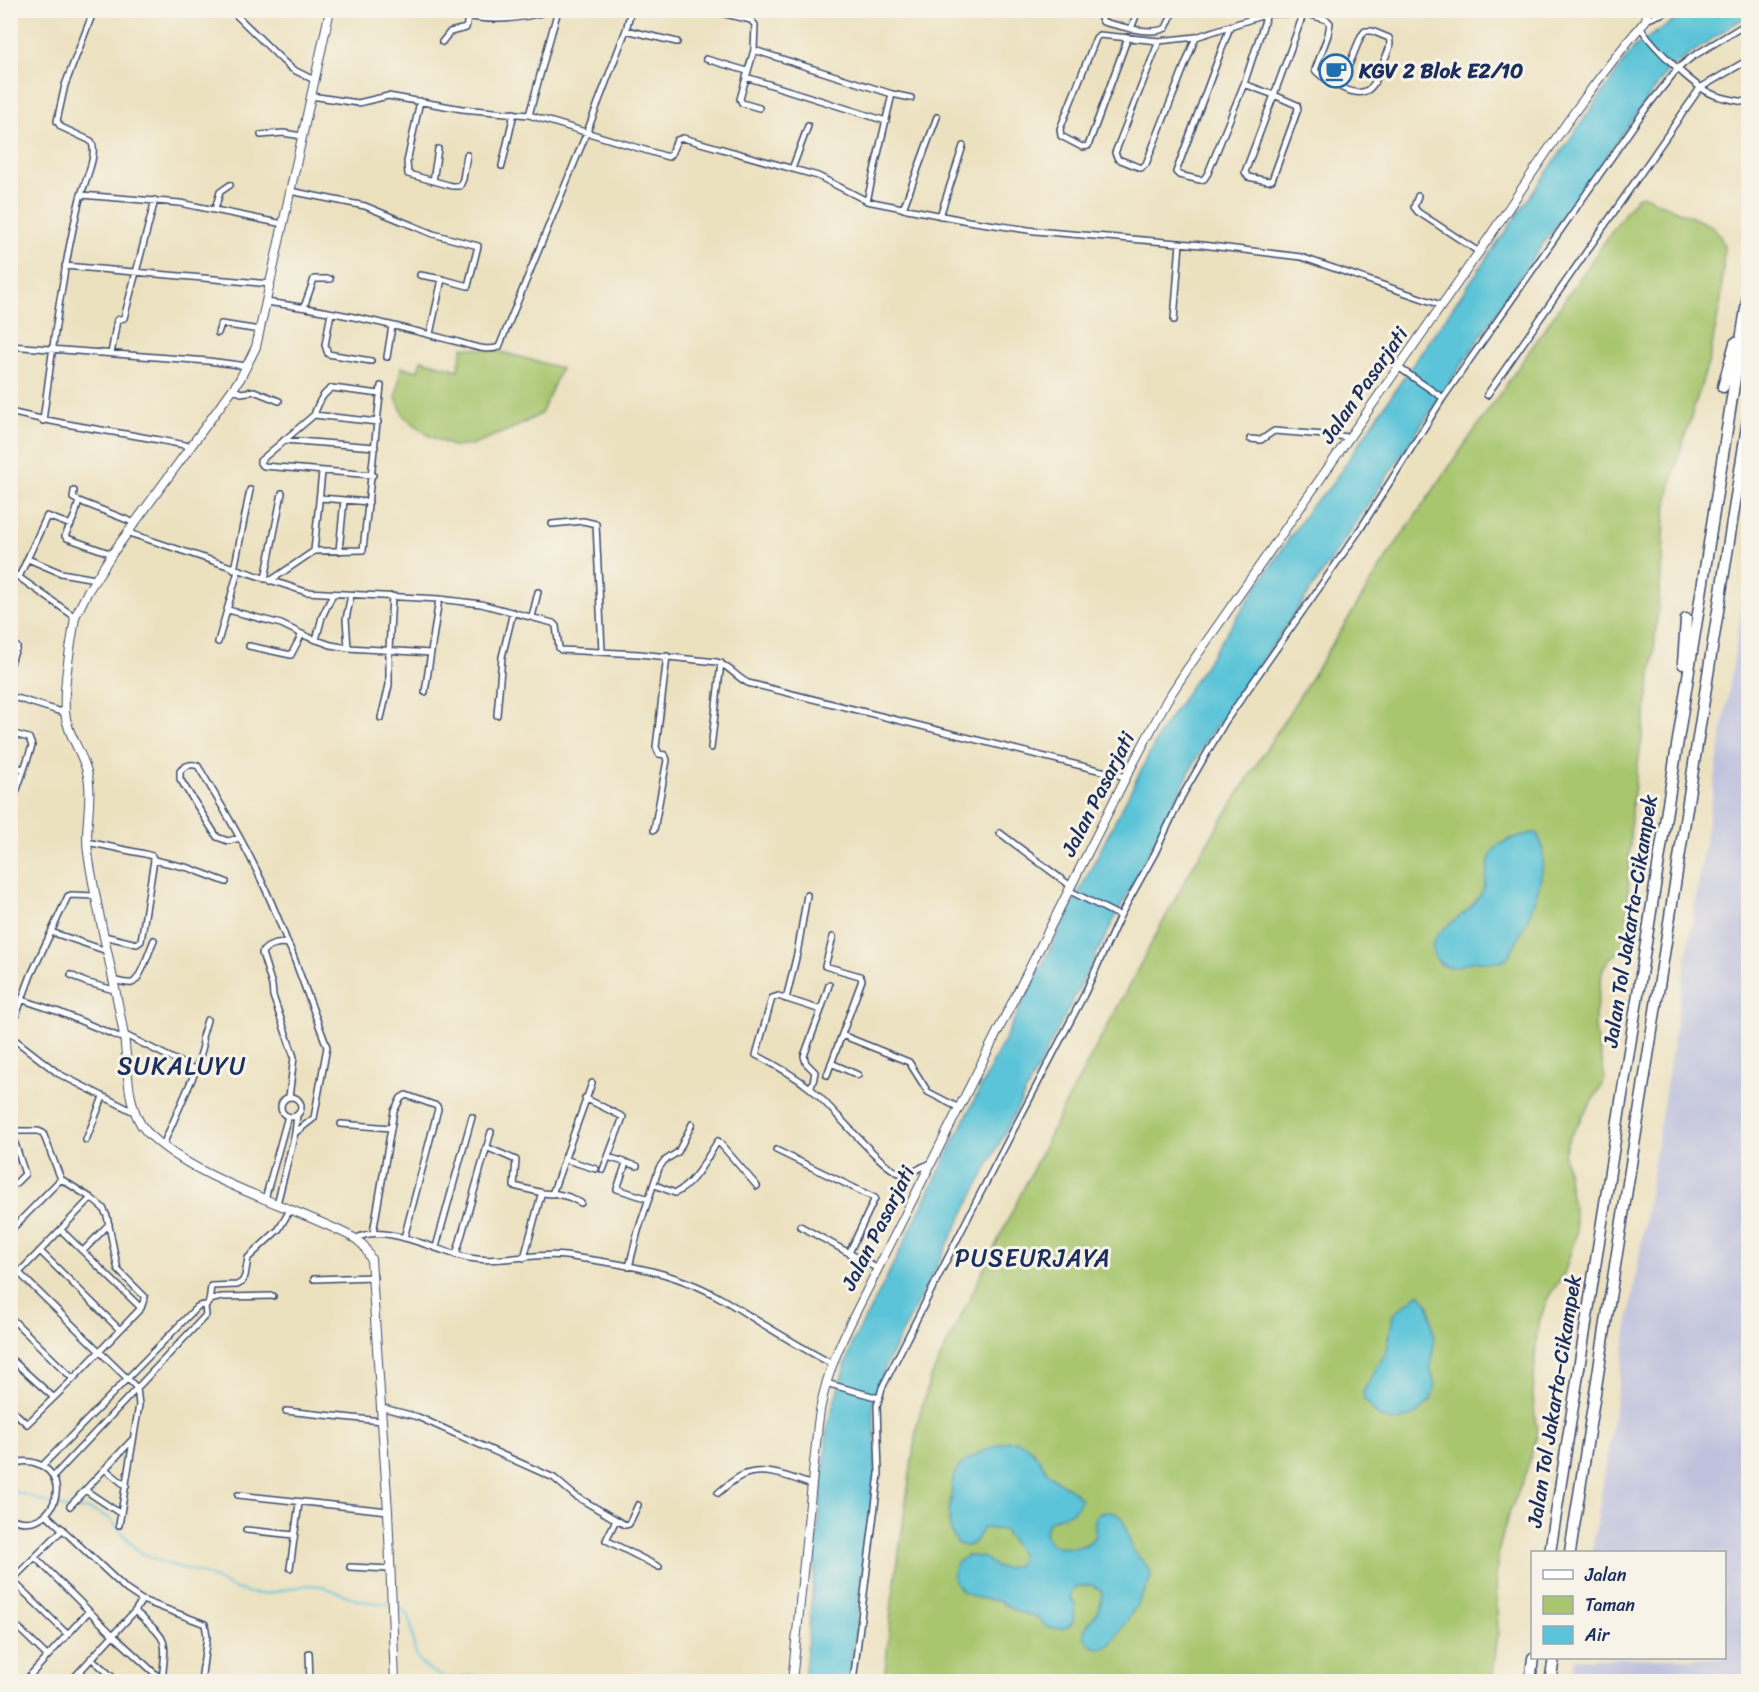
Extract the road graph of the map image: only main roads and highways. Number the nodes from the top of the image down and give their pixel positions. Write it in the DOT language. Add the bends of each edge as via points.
graph roads {
  1 [pos="1749,296"];
  2 [pos="1746,313"];
  3 [pos="1723,387"];
  4 [pos="1749,420"];
  5 [pos="1686,619"];
  6 [pos="1680,727"];
  7 [pos="1550,1551"];
  8 [pos="1570,1551"];
  9 [pos="1533,1659"];
  10 [pos="1554,1659"];
  11 [pos="1530,1682"];
  12 [pos="1550,1682"];
  1 -- 2 [label="highway, Jalan Tol Jakarta–Cikampek"];
  2 -- 3 [label="highway"];
  2 -- 6 [label="highway, Jalan Tol Jakarta–Cikampek"];
  4 -- 8 [label="highway, Jalan Tol Jakarta–Cikampek"];
  5 -- 6 [label="highway"];
  6 -- 7 [label="highway, Jalan Tol Jakarta–Cikampek"];
  9 -- 11 [label="highway"];
  10 -- 12 [label="highway"];
}
